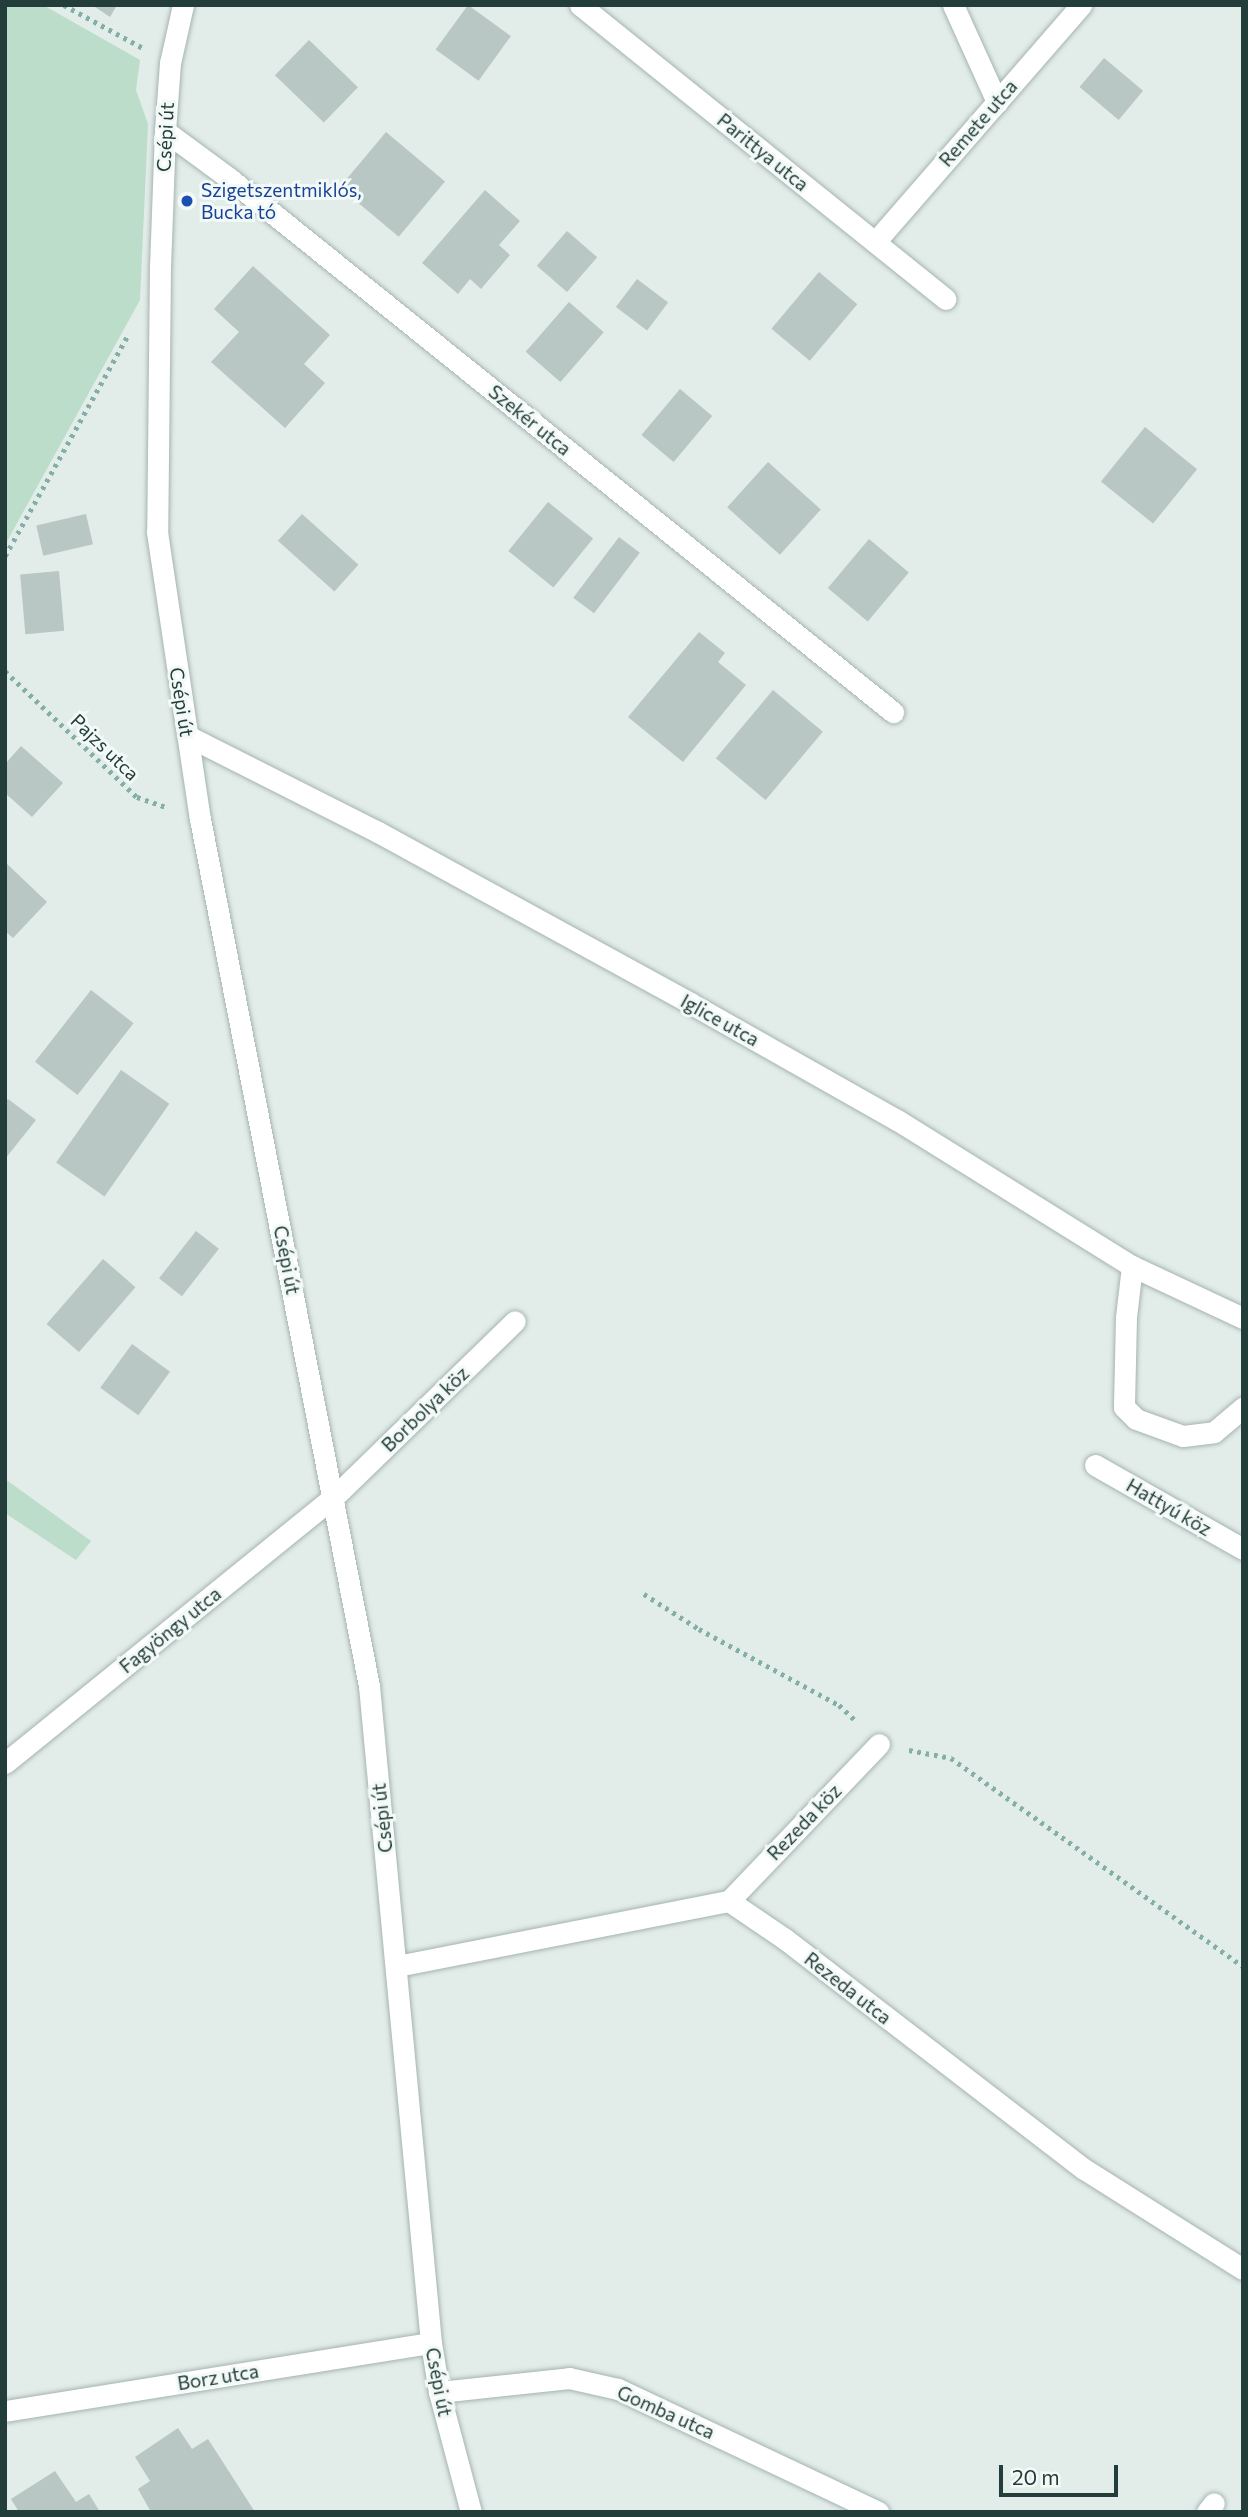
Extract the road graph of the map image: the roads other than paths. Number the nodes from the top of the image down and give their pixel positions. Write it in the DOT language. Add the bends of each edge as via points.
graph roads {
  1 [pos="183,5"];
  2 [pos="580,5"];
  3 [pos="953,5"];
  4 [pos="1081,5"];
  5 [pos="997,102"];
  6 [pos="165,131"];
  7 [pos="876,241"];
  8 [pos="946,299"];
  9 [pos="893,712"];
  10 [pos="188,736"];
  11 [pos="1132,1266"];
  12 [pos="1243,1318"];
  13 [pos="515,1321"];
  14 [pos="1243,1408"];
  15 [pos="1094,1465"];
  16 [pos="334,1497"];
  17 [pos="1243,1549"];
  18 [pos="879,1744"];
  19 [pos="5,1763"];
  20 [pos="729,1901"];
  21 [pos="397,1966"];
  22 [pos="1243,2269"];
  23 [pos="431,2343"];
  24 [pos="439,2392"];
  25 [pos="5,2411"];
  26 [pos="471,2512"];
  27 [pos="878,2512"];
  1 -- 6 [label="street, Csépi út" via="170,63"];
  2 -- 7 [label="street, Parittya utca"];
  3 -- 5 [label="street"];
  4 -- 5 [label="street, Remete utca"];
  5 -- 7 [label="street, Remete utca"];
  6 -- 9 [label="street, Szekér utca" via="230,178"];
  6 -- 10 [label="street, Csépi út" via="157,531"];
  7 -- 8 [label="street, Parittya utca"];
  10 -- 11 [label="street, Iglice utca" via="378,832 690,1003 897,1120"];
  10 -- 16 [label="street, Csépi út" via="200,819"];
  11 -- 12 [label="street, Iglice utca"];
  11 -- 14 [label="street" via="1124,1407 1136,1419 1183,1436 1214,1432"];
  13 -- 16 [label="street, Borbolya köz"];
  15 -- 17 [label="street, Hattyú köz"];
  16 -- 19 [label="street, Fagyöngy utca"];
  16 -- 21 [label="street, Csépi út" via="369,1686"];
  18 -- 20 [label="street, Rezeda köz"];
  20 -- 21 [label="street"];
  20 -- 22 [label="street, Rezeda utca" via="1084,2169"];
  21 -- 23 [label="street, Csépi út"];
  23 -- 24 [label="street, Csépi út"];
  23 -- 25 [label="street, Borz utca"];
  24 -- 26 [label="street, Csépi út"];
  24 -- 27 [label="street, Gomba utca" via="569,2378 618,2389"];
}
